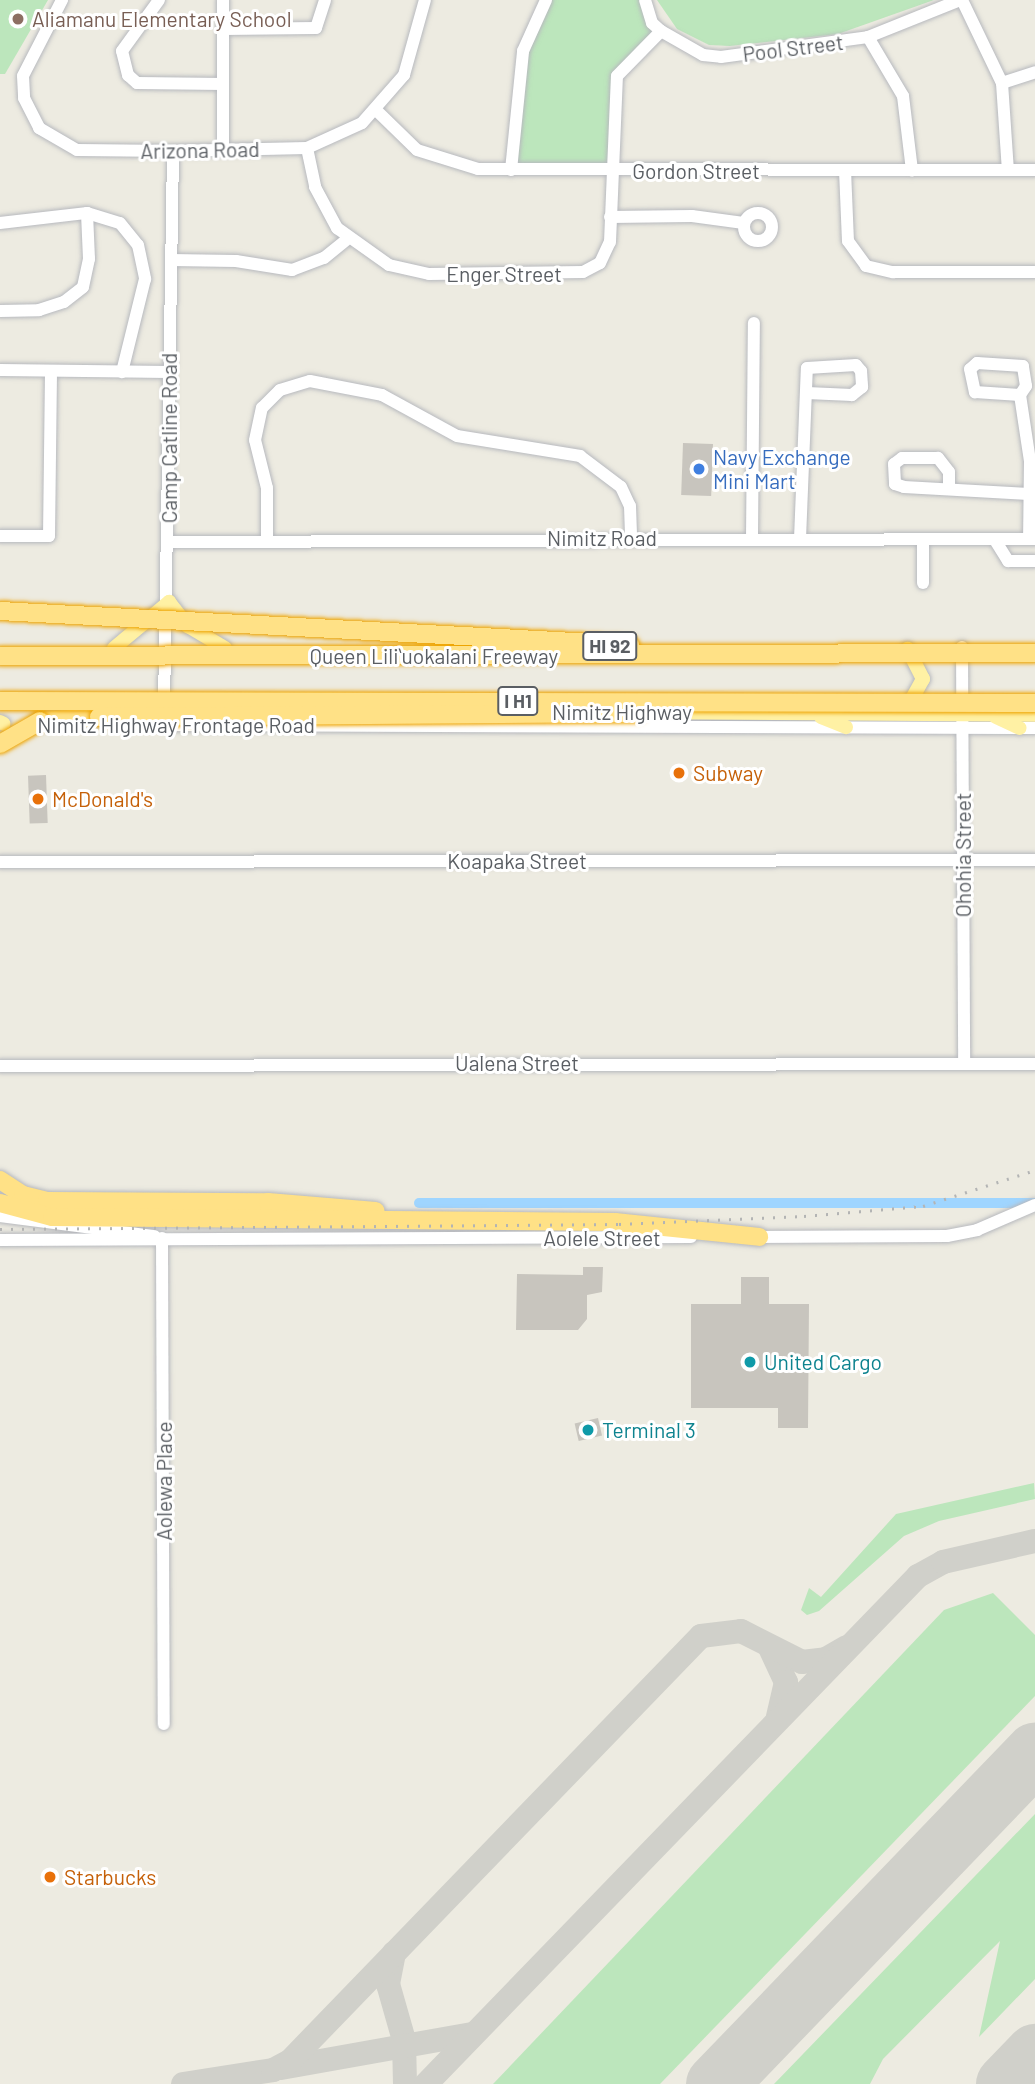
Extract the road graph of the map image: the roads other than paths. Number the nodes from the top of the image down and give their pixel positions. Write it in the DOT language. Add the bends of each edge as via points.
graph roads {
  1 [pos="62,0"];
  2 [pos="159,0"];
  3 [pos="223,0"];
  4 [pos="325,0"];
  5 [pos="425,0"];
  6 [pos="546,0"];
  7 [pos="645,0"];
  8 [pos="961,0"];
  9 [pos="223,29"];
  10 [pos="662,31"];
  11 [pos="868,37"];
  12 [pos="1035,72"];
  13 [pos="1002,83"];
  14 [pos="223,84"];
  15 [pos="376,110"];
  16 [pos="307,148"];
  17 [pos="223,150"];
  18 [pos="173,151"];
  19 [pos="511,170"];
  20 [pos="845,170"];
  21 [pos="912,170"];
  22 [pos="1008,170"];
  23 [pos="1035,170"];
  24 [pos="611,171"];
  25 [pos="87,213"];
  26 [pos="610,217"];
  27 [pos="0,223"];
  28 [pos="744,223"];
  29 [pos="346,240"];
  30 [pos="171,260"];
  31 [pos="1035,272"];
  32 [pos="0,311"];
  33 [pos="754,323"];
  34 [pos="0,370"];
  35 [pos="51,371"];
  36 [pos="122,372"];
  37 [pos="169,372"];
  38 [pos="807,393"];
  39 [pos="1020,395"];
  40 [pos="949,487"];
  41 [pos="1030,494"];
  42 [pos="0,536"];
  43 [pos="631,538"];
  44 [pos="752,538"];
  45 [pos="267,539"];
  46 [pos="800,539"];
  47 [pos="1032,539"];
  48 [pos="923,540"];
  49 [pos="995,540"];
  50 [pos="169,541"];
  51 [pos="1035,561"];
  52 [pos="923,583"];
  53 [pos="169,602"];
  54 [pos="0,611"];
  55 [pos="899,645"];
  56 [pos="962,646"];
  57 [pos="1035,646"];
  58 [pos="0,648"];
  59 [pos="114,648"];
  60 [pos="167,648"];
  61 [pos="225,648"];
  62 [pos="745,653"];
  63 [pos="1035,653"];
  64 [pos="0,656"];
  65 [pos="0,701"];
  66 [pos="1035,704"];
  67 [pos="165,705"];
  68 [pos="182,706"];
  69 [pos="0,707"];
  70 [pos="376,711"];
  71 [pos="506,712"];
  72 [pos="814,713"];
  73 [pos="883,714"];
  74 [pos="991,715"];
  75 [pos="1035,715"];
  76 [pos="962,721"];
  77 [pos="1,724"];
  78 [pos="353,724"];
  79 [pos="162,725"];
  80 [pos="207,725"];
  81 [pos="529,726"];
  82 [pos="846,727"];
  83 [pos="1028,728"];
  84 [pos="0,744"];
  85 [pos="963,860"];
  86 [pos="1035,860"];
  87 [pos="0,862"];
  88 [pos="964,1063"];
  89 [pos="1035,1064"];
  90 [pos="0,1066"];
  91 [pos="0,1181"];
  92 [pos="0,1203"];
  93 [pos="1035,1205"];
  94 [pos="242,1210"];
  95 [pos="0,1216"];
  96 [pos="759,1237"];
  97 [pos="162,1238"];
  98 [pos="0,1240"];
  99 [pos="164,1724"];
  1 -- 18 [label="street, Arizona Road" via="26,65 23,87 32,119 56,142 77,150"];
  2 -- 14 [label="street" via="122,51 128,75 137,83"];
  3 -- 9 [label="street"];
  4 -- 9 [label="street" via="316,28"];
  5 -- 15 [label="street, Arizona Road" via="404,75"];
  6 -- 19 [label="street" via="523,51"];
  7 -- 10 [label="street" via="652,23"];
  8 -- 11 [label="street, Pool Street"];
  8 -- 13 [label="street"];
  9 -- 14 [label="street"];
  10 -- 11 [label="street, Pool Street" via="703,55 720,57"];
  10 -- 24 [label="street, Enger Street" via="617,76"];
  11 -- 21 [label="street" via="903,96"];
  12 -- 13 [label="street"];
  13 -- 22 [label="street"];
  14 -- 17 [label="street"];
  15 -- 16 [label="street, Arizona Road" via="349,131"];
  15 -- 19 [label="street, Gordon Street" via="428,155 463,167"];
  16 -- 17 [label="street, Arizona Road"];
  16 -- 29 [label="street, Enger Street" via="319,195"];
  17 -- 18 [label="street, Arizona Road"];
  18 -- 30 [label="street, Camp Catline Road"];
  19 -- 24 [label="street, Gordon Street"];
  20 -- 21 [label="street, Gordon Street"];
  20 -- 24 [label="street, Gordon Street"];
  20 -- 31 [label="street" via="848,241 866,266 893,272"];
  21 -- 22 [label="street, Gordon Street"];
  22 -- 23 [label="street, Gordon Street"];
  24 -- 26 [label="street, Enger Street"];
  25 -- 27 [label="street"];
  25 -- 32 [label="street" via="89,260 83,287 64,302 39,310"];
  25 -- 36 [label="street" via="120,223 138,245 145,279"];
  26 -- 28 [label="street" via="692,216"];
  26 -- 29 [label="street, Enger Street" via="607,254 577,273 419,273 389,265"];
  29 -- 30 [label="street" via="324,258 292,270 236,261"];
  30 -- 37 [label="street, Camp Catline Road"];
  33 -- 44 [label="street"];
  34 -- 35 [label="street"];
  35 -- 36 [label="street"];
  35 -- 42 [label="street" via="49,536"];
  36 -- 37 [label="street"];
  37 -- 50 [label="street, Camp Catline Road"];
  38 -- 38 [label="street" via="804,376 816,363 856,365 861,371 862,387 852,395"];
  38 -- 46 [label="street"];
  39 -- 39 [label="street" via="975,392 970,369 977,363 1023,366 1026,386"];
  39 -- 41 [label="street"];
  40 -- 40 [label="street" via="895,484 894,464 902,458 938,458 949,472"];
  40 -- 41 [label="street"];
  41 -- 47 [label="street"];
  43 -- 44 [label="street, Nimitz Road"];
  43 -- 45 [label="street, Nimitz Road"];
  43 -- 45 [label="street" via="630,506 621,487 580,456 457,436 382,395 310,381 280,390 262,408 255,440 267,488"];
  44 -- 46 [label="street, Nimitz Road"];
  45 -- 50 [label="street, Nimitz Road"];
  46 -- 48 [label="street, Nimitz Road"];
  47 -- 49 [label="street, Nimitz Road"];
  48 -- 49 [label="street, Nimitz Road"];
  48 -- 52 [label="street"];
  49 -- 51 [label="street" via="1008,561"];
  50 -- 53 [label="street, Camp Catline Road"];
  53 -- 59 [label="main road"];
  53 -- 60 [label="street, Camp Catline Road"];
  53 -- 61 [label="main road" via="188,626"];
  54 -- 62 [label="highway, bridge"];
  55 -- 56 [label="main road, HI 92"];
  55 -- 61 [label="main road, HI 92"];
  55 -- 73 [label="main road" via="920,664 922,687 910,705"];
  56 -- 57 [label="main road, HI 92"];
  56 -- 76 [label="street, Ohohia Street"];
  58 -- 59 [label="main road, HI 92"];
  59 -- 60 [label="main road, HI 92"];
  60 -- 61 [label="main road, HI 92"];
  60 -- 67 [label="street, Camp Catline Road"];
  62 -- 63 [label="highway, Queen Liliʻuokalani Freeway / I H1, bridge"];
  62 -- 64 [label="highway, Queen Liliʻuokalani Freeway / I H1, bridge"];
  65 -- 66 [label="highway, I H1, bridge"];
  66 -- 84 [label="highway, bridge" via="70,717 26,727"];
  67 -- 68 [label="main road, Nimitz Highway"];
  67 -- 69 [label="main road, Nimitz Highway"];
  67 -- 79 [label="street, Camp Catline Road"];
  68 -- 70 [label="main road, Nimitz Highway"];
  68 -- 80 [label="main road"];
  70 -- 71 [label="main road, Nimitz Highway"];
  70 -- 78 [label="main road"];
  71 -- 72 [label="main road, Nimitz Highway"];
  71 -- 81 [label="main road"];
  72 -- 73 [label="main road, Nimitz Highway"];
  72 -- 82 [label="main road"];
  73 -- 76 [label="main road, Nimitz Highway"];
  74 -- 75 [label="main road, Nimitz Highway"];
  74 -- 76 [label="main road, Nimitz Highway"];
  74 -- 83 [label="main road"];
  76 -- 82 [label="street, Nimitz Highway Frontage Road"];
  76 -- 83 [label="street, Nimitz Highway Frontage Road"];
  76 -- 85 [label="street, Ohohia Street"];
  77 -- 79 [label="street, Nimitz Highway Frontage Road"];
  78 -- 80 [label="street, Nimitz Highway Frontage Road"];
  78 -- 81 [label="street, Nimitz Highway Frontage Road"];
  79 -- 80 [label="street, Nimitz Highway Frontage Road"];
  81 -- 82 [label="street, Nimitz Highway Frontage Road"];
  85 -- 86 [label="street, Koapaka Street"];
  85 -- 87 [label="street, Koapaka Street"];
  85 -- 88 [label="street, Ohohia Street"];
  88 -- 89 [label="street, Ualena Street"];
  88 -- 90 [label="street, Ualena Street"];
  91 -- 94 [label="highway" via="23,1195 47,1201"];
  92 -- 94 [label="highway" via="52,1217"];
  93 -- 96 [label="street, Aolele Street" via="947,1236"];
  94 -- 96 [label="highway" via="615,1222"];
  95 -- 97 [label="street, Aolele Street"];
  96 -- 97 [label="street, Aolele Street"];
  97 -- 98 [label="street, Aolele Street"];
  97 -- 99 [label="street, Aolewa Place"];
}
